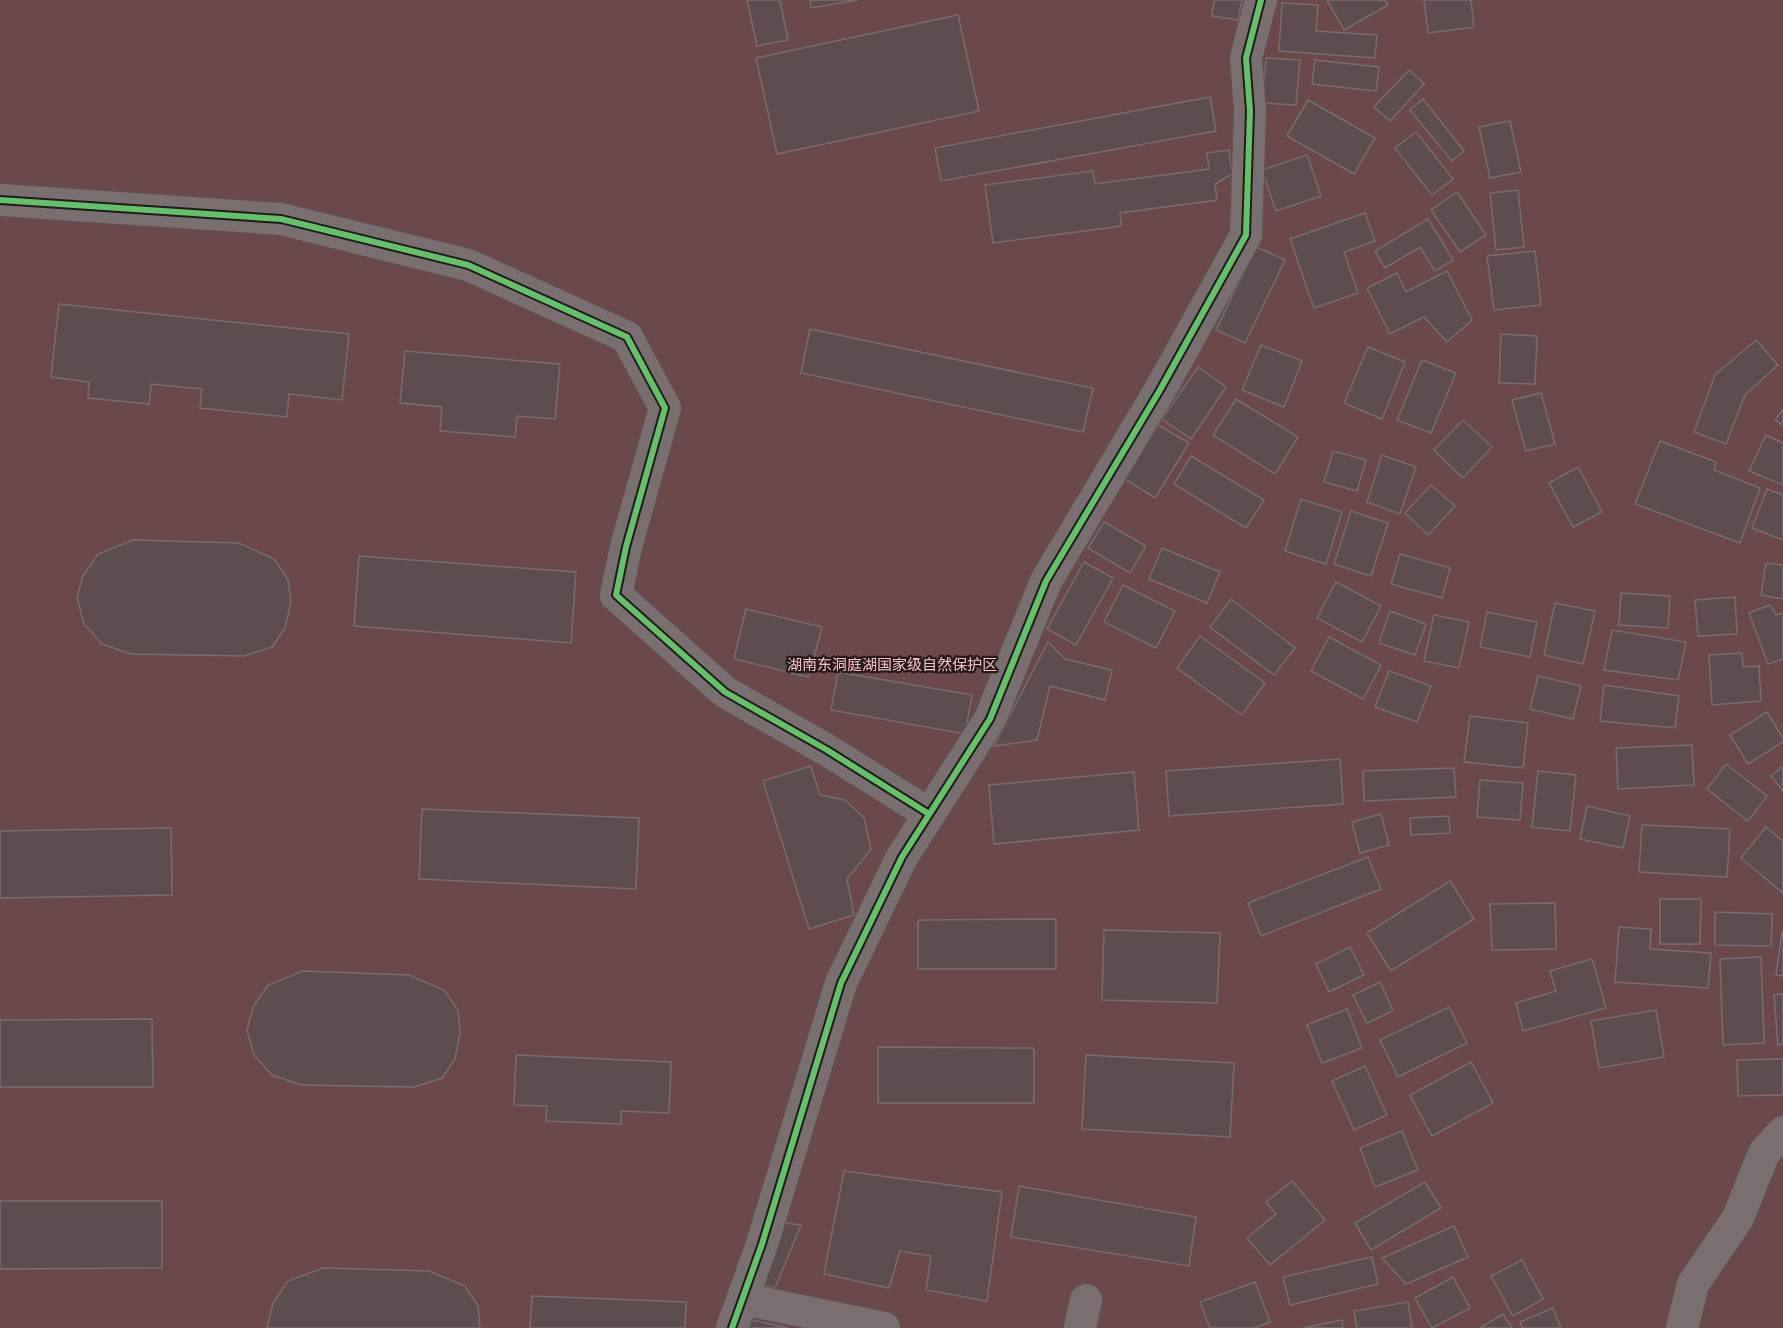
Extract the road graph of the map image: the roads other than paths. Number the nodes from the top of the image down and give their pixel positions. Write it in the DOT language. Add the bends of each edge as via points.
graph roads {
  1 [pos="1261,0"];
  2 [pos="0,200"];
  3 [pos="929,814"];
  4 [pos="1783,1132"];
  5 [pos="737,1314"];
  6 [pos="884,1328"];
  7 [pos="1682,1328"];
  1 -- 3 [label="street" via="1246,58 1250,111 1246,235 1160,390 1046,581 990,720"];
  2 -- 3 [label="street" via="281,219 468,265 627,337 665,408 616,595 725,692"];
  3 -- 5 [label="street" via="902,857 841,983"];
  4 -- 7 [label="street" via="1764,1154 1738,1218 1693,1284"];
  5 -- 6 [label="street"];
}
